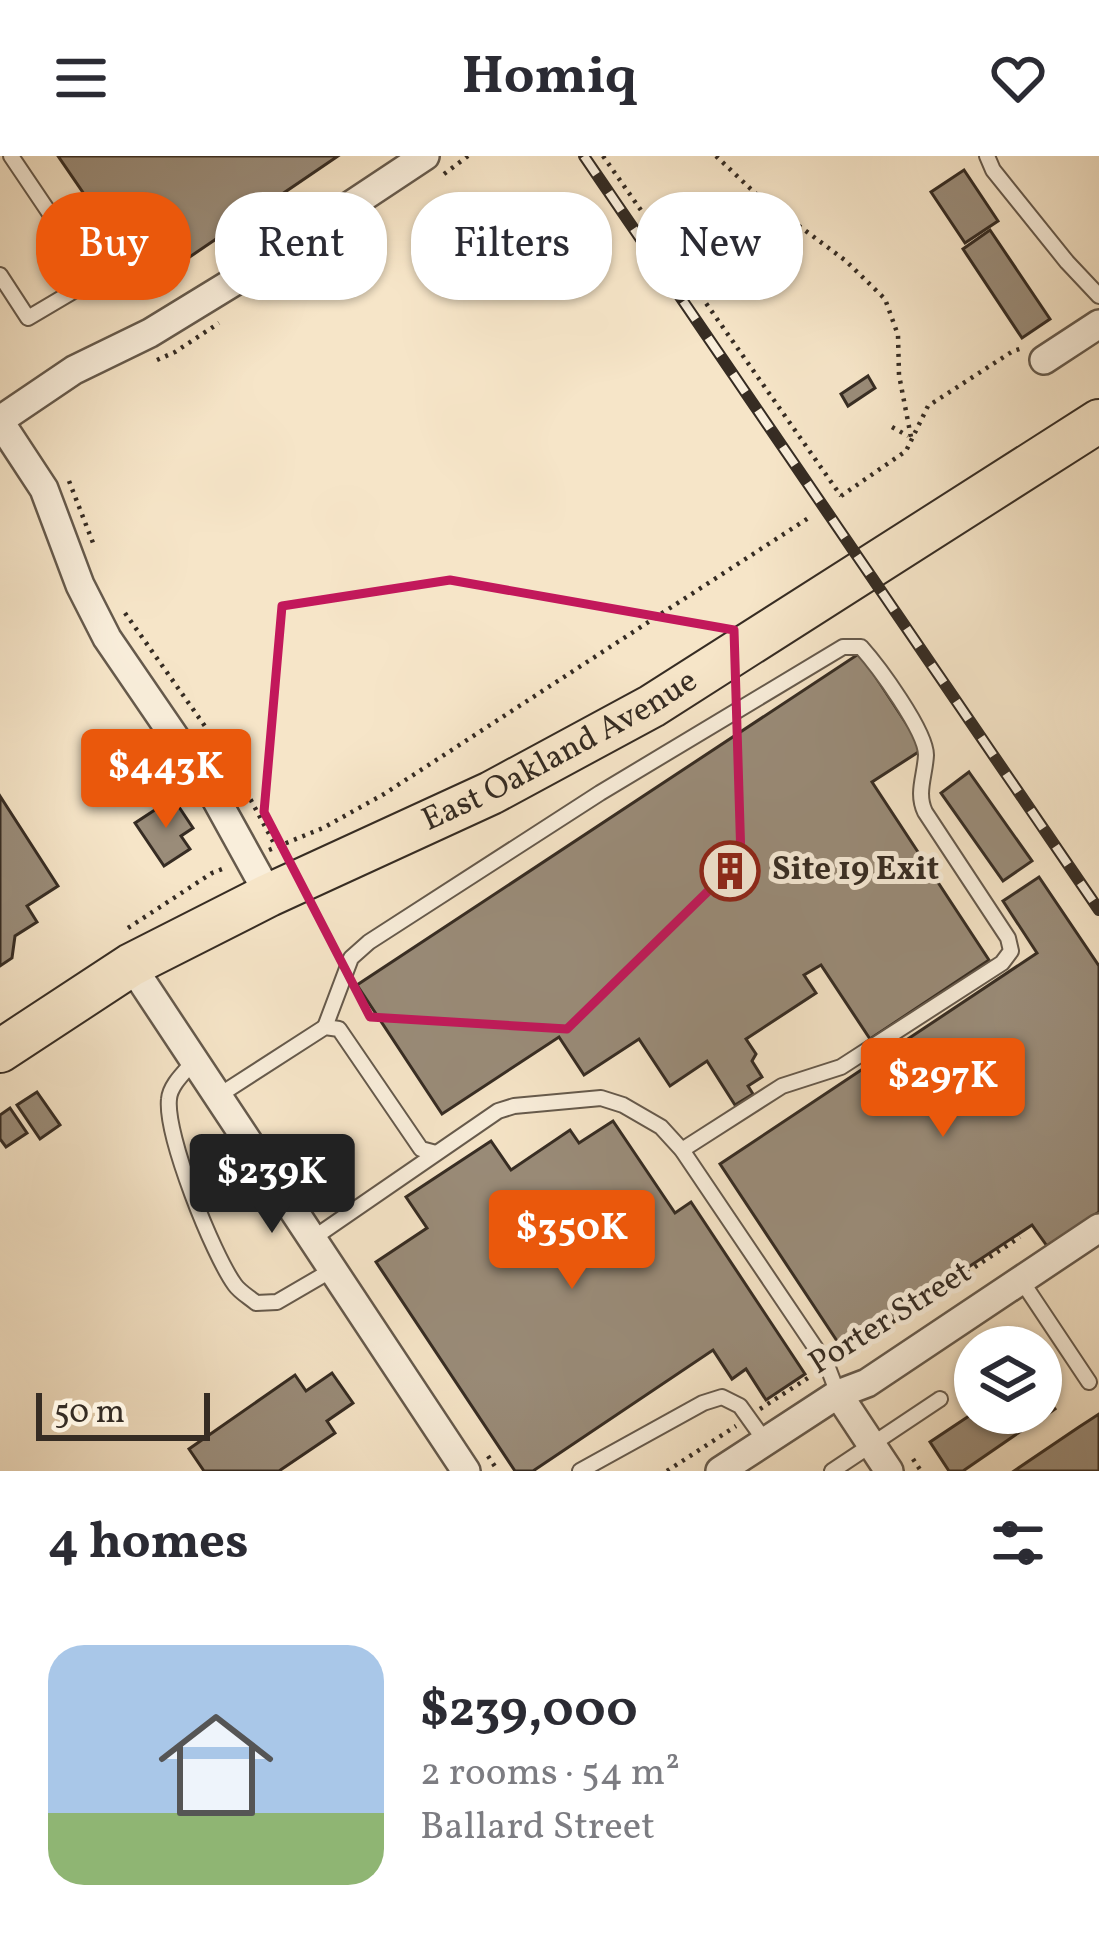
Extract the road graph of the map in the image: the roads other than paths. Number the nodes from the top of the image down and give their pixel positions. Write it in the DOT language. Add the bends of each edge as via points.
graph roads {
  1 [pos="11,156"];
  2 [pos="425,156"];
  3 [pos="987,156"];
  4 [pos="0,275"];
  5 [pos="1099,296"];
  6 [pos="1099,324"];
  7 [pos="1038,353"];
  8 [pos="0,421"];
  9 [pos="1099,421"];
  10 [pos="259,877"];
  11 [pos="126,949"];
  12 [pos="326,1027"];
  13 [pos="0,1051"];
  14 [pos="194,1060"];
  15 [pos="218,1096"];
  16 [pos="682,1150"];
  17 [pos="436,1153"];
  18 [pos="1099,1228"];
  19 [pos="312,1239"];
  20 [pos="332,1270"];
  21 [pos="1021,1280"];
  22 [pos="1089,1382"];
  23 [pos="838,1394"];
  24 [pos="940,1399"];
  25 [pos="765,1441"];
  26 [pos="872,1444"];
  27 [pos="466,1471"];
  28 [pos="580,1471"];
  29 [pos="719,1471"];
  30 [pos="832,1471"];
  31 [pos="889,1471"];
  1 -- 4 [label="lane" via="94,279 28,318"];
  2 -- 8 [label="street"];
  3 -- 5 [label="lane"];
  6 -- 7 [label="street"];
  8 -- 10 [label="street" via="44,489 107,638 211,790"];
  9 -- 10 [label="main road, East Oakland Avenue" via="652,706 491,793"];
  10 -- 11 [label="main road, East Oakland Avenue"];
  11 -- 13 [label="main road, East Oakland Avenue"];
  11 -- 14 [label="street"];
  12 -- 15 [label="lane"];
  12 -- 16 [label="lane" via="351,958 369,942 843,647 861,647 923,738 919,800 1011,951 841,1067 782,1086"];
  12 -- 17 [label="lane" via="339,1029 421,1149"];
  14 -- 15 [label="street"];
  14 -- 20 [label="lane" via="172,1087 171,1120 196,1205 237,1288 256,1303 277,1303"];
  15 -- 19 [label="street"];
  16 -- 17 [label="lane" via="661,1127 601,1098 498,1111"];
  16 -- 23 [label="lane" via="827,1365"];
  17 -- 19 [label="lane"];
  18 -- 21 [label="street, Porter Street"];
  19 -- 20 [label="street"];
  20 -- 27 [label="street"];
  21 -- 22 [label="lane"];
  21 -- 23 [label="street, Porter Street"];
  23 -- 25 [label="street, Porter Street"];
  23 -- 26 [label="street"];
  24 -- 26 [label="lane"];
  25 -- 28 [label="lane" via="740,1406 722,1397"];
  25 -- 29 [label="street, Porter Street"];
  26 -- 30 [label="lane"];
  26 -- 31 [label="street"];
}
